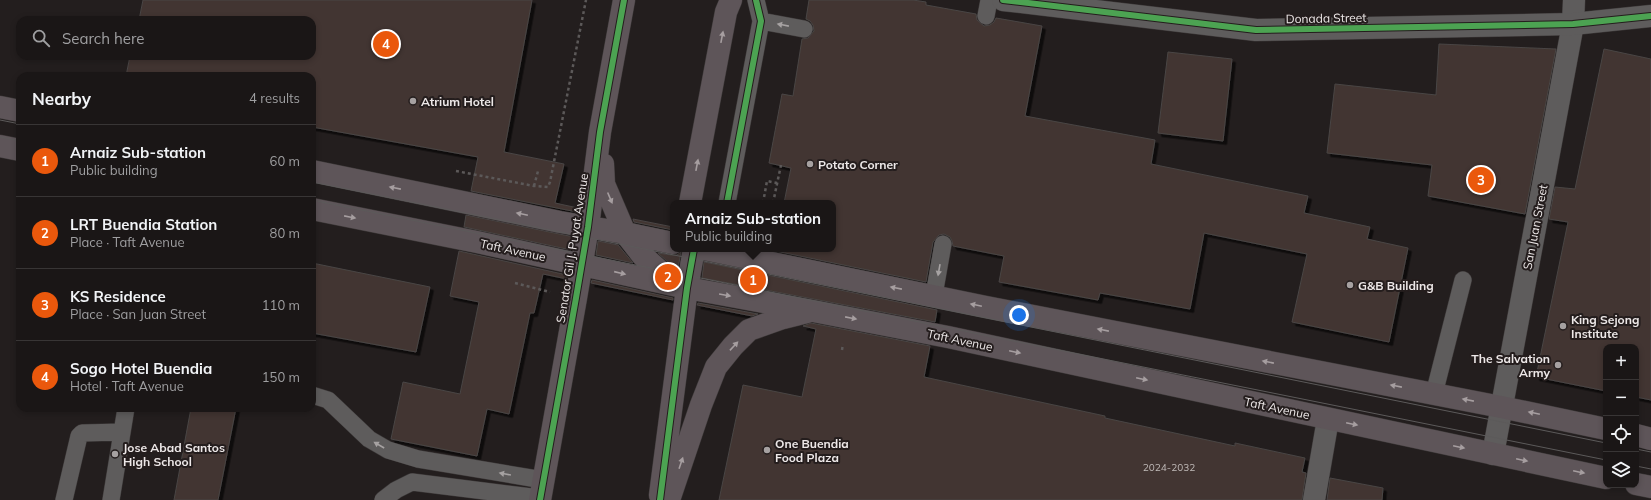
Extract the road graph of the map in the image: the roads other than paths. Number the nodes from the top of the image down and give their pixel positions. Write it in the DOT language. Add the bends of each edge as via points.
graph roads {
  1 [pos="624,0"];
  2 [pos="731,0"];
  3 [pos="756,0"];
  4 [pos="1004,0"];
  5 [pos="1574,0"];
  6 [pos="1651,16"];
  7 [pos="761,21"];
  8 [pos="1573,24"];
  9 [pos="804,29"];
  10 [pos="0,107"];
  11 [pos="16,110"];
  12 [pos="600,132"];
  13 [pos="0,146"];
  14 [pos="16,149"];
  15 [pos="316,172"];
  16 [pos="691,200"];
  17 [pos="728,200"];
  18 [pos="316,211"];
  19 [pos="588,227"];
  20 [pos="625,233"];
  21 [pos="670,242"];
  22 [pos="943,244"];
  23 [pos="693,252"];
  24 [pos="719,252"];
  25 [pos="581,265"];
  26 [pos="1463,280"];
  27 [pos="687,288"];
  28 [pos="934,295"];
  29 [pos="813,311"];
  30 [pos="1434,394"];
  31 [pos="316,396"];
  32 [pos="1501,406"];
  33 [pos="125,412"];
  34 [pos="1328,419"];
  35 [pos="1603,428"];
  36 [pos="122,432"];
  37 [pos="1639,436"];
  38 [pos="1651,438"];
  39 [pos="1493,454"];
  40 [pos="1603,477"];
  41 [pos="1639,485"];
  42 [pos="1651,487"];
  43 [pos="541,493"];
  44 [pos="64,500"];
  45 [pos="111,500"];
  46 [pos="383,500"];
  47 [pos="660,500"];
  48 [pos="669,500"];
  49 [pos="1314,500"];
  1 -- 12 [label="main road, Senator Gil J. Puyat Avenue"];
  16 -- 2 [label="main road, one-way" via="726,12"];
  3 -- 7 [label="lane"];
  4 -- 8 [label="street, Donada Street" via="1256,30"];
  5 -- 8 [label="street, San Juan Street"];
  6 -- 8 [label="street, Donada Street"];
  9 -- 7 [label="lane, one-way"];
  7 -- 17 [label="lane"];
  8 -- 32 [label="street, San Juan Street"];
  10 -- 11 [label="main road"];
  12 -- 19 [label="main road, Senator Gil J. Puyat Avenue"];
  12 -- 20 [label="main road, one-way" via="604,184"];
  13 -- 14 [label="main road"];
  19 -- 15 [label="main road, one-way"];
  18 -- 25 [label="main road, Taft Avenue, one-way" via="470,240"];
  19 -- 20 [label="main road"];
  19 -- 25 [label="main road, Senator Gil J. Puyat Avenue"];
  20 -- 21 [label="main road"];
  20 -- 27 [label="main road" via="642,255 663,274"];
  22 -- 28 [label="lane, one-way"];
  23 -- 27 [label="main road"];
  28 -- 24 [label="main road, one-way"];
  25 -- 27 [label="main road, Taft Avenue, one-way"];
  25 -- 43 [label="main road, Senator Gil J. Puyat Avenue"];
  26 -- 30 [label="lane"];
  27 -- 29 [label="main road, Taft Avenue, one-way"];
  27 -- 47 [label="main road"];
  30 -- 28 [label="main road, one-way"];
  29 -- 34 [label="main road, Taft Avenue, one-way"];
  48 -- 29 [label="main road, one-way" via="716,367 750,330"];
  32 -- 30 [label="main road, one-way"];
  43 -- 31 [label="lane, one-way" via="388,450 369,439 328,400"];
  35 -- 32 [label="main road, one-way"];
  32 -- 39 [label="street, San Juan Street"];
  33 -- 36 [label="lane"];
  34 -- 39 [label="main road, Taft Avenue, one-way"];
  34 -- 49 [label="street"];
  36 -- 44 [label="lane" via="82,433 79,436"];
  36 -- 45 [label="lane"];
  37 -- 38 [label="main road"];
  39 -- 40 [label="main road, Taft Avenue, one-way"];
  41 -- 42 [label="main road"];
  43 -- 46 [label="lane" via="412,482"];
}
